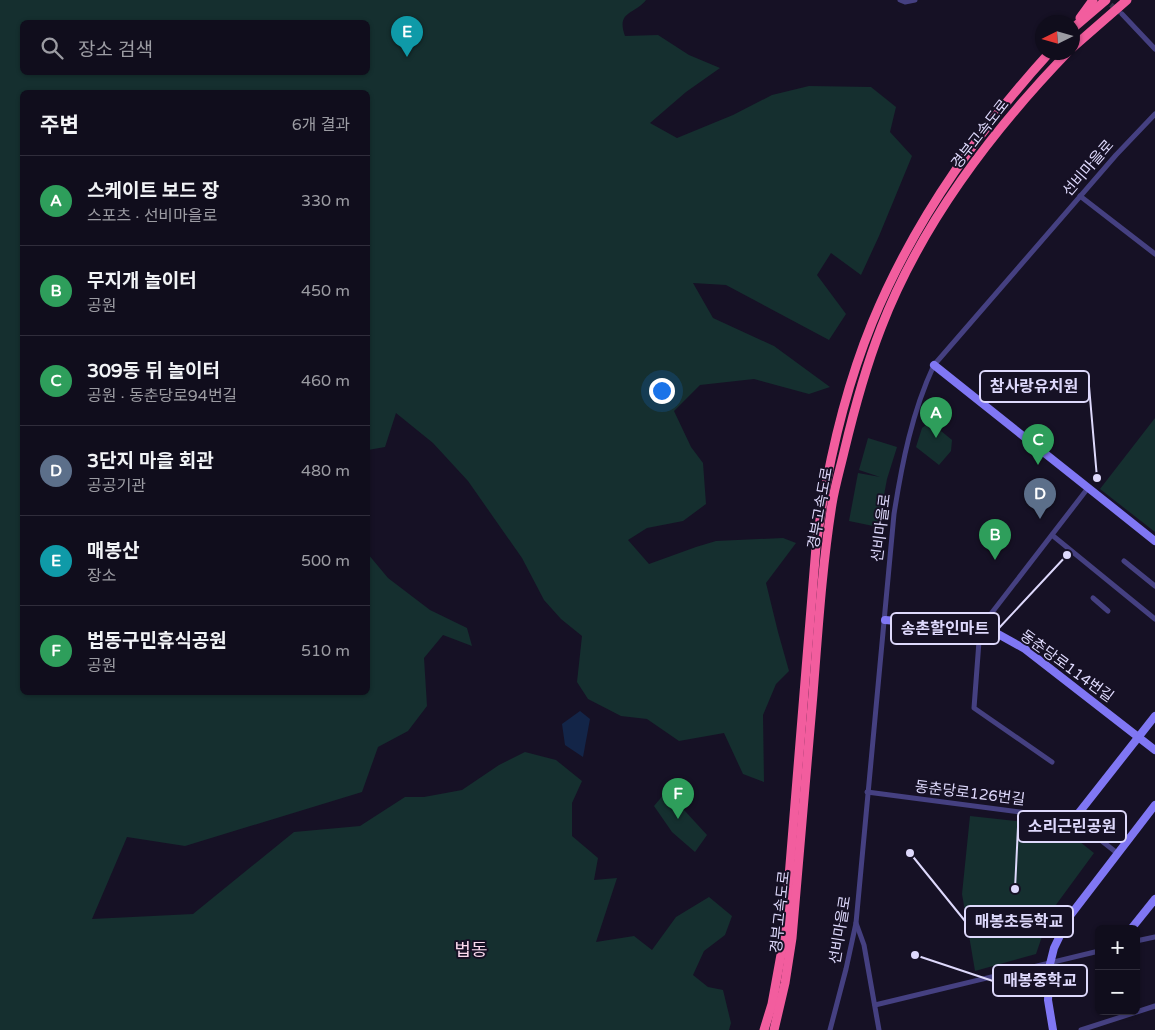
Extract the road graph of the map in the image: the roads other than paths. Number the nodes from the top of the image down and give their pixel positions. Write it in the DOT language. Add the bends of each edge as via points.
graph roads {
  1 [pos="900,0"];
  2 [pos="915,0"];
  3 [pos="1093,0"];
  4 [pos="1106,0"];
  5 [pos="1127,0"];
  6 [pos="1133,0"];
  7 [pos="1122,14"];
  8 [pos="1080,17"];
  9 [pos="1080,21"];
  10 [pos="1080,42"];
  11 [pos="1080,42"];
  12 [pos="1155,50"];
  13 [pos="1043,60"];
  14 [pos="1061,60"];
  15 [pos="1155,114"];
  16 [pos="1080,196"];
  17 [pos="1155,254"];
  18 [pos="934,365"];
  19 [pos="1088,488"];
  20 [pos="1052,535"];
  21 [pos="1155,541"];
  22 [pos="1124,561"];
  23 [pos="1155,586"];
  24 [pos="1093,598"];
  25 [pos="1108,611"];
  26 [pos="1155,619"];
  27 [pos="885,620"];
  28 [pos="980,628"];
  29 [pos="1155,716"];
  30 [pos="1138,737"];
  31 [pos="1155,750"];
  32 [pos="1052,762"];
  33 [pos="867,792"];
  34 [pos="1155,805"];
  35 [pos="1074,819"];
  36 [pos="1116,853"];
  37 [pos="1155,899"];
  38 [pos="856,923"];
  39 [pos="1134,925"];
  40 [pos="1155,937"];
  41 [pos="1140,940"];
  42 [pos="1095,952"];
  43 [pos="1050,964"];
  44 [pos="875,1005"];
  45 [pos="1155,1006"];
  46 [pos="764,1030"];
  47 [pos="774,1030"];
  48 [pos="830,1030"];
  49 [pos="879,1030"];
  50 [pos="1053,1030"];
  51 [pos="1081,1030"];
  1 -- 2 [label="street"];
  3 -- 8 [label="highway"];
  4 -- 9 [label="highway"];
  5 -- 10 [label="highway"];
  6 -- 11 [label="highway"];
  7 -- 12 [label="street"];
  13 -- 46 [label="highway, 경부고속도로" via="961,161 914,236 871,325 841,420 822,502 816,548 784,938"];
  14 -- 47 [label="highway, 경부고속도로" via="1005,123 948,198 897,291 867,367 832,502 792,938"];
  15 -- 16 [label="street, 선비마을로"];
  16 -- 17 [label="street"];
  16 -- 18 [label="street, 선비마을로"];
  18 -- 19 [label="main road"];
  18 -- 27 [label="street, 선비마을로" via="914,415 900,479 890,546"];
  19 -- 20 [label="street"];
  19 -- 21 [label="main road"];
  20 -- 26 [label="street"];
  20 -- 28 [label="street"];
  22 -- 23 [label="street"];
  24 -- 25 [label="street"];
  27 -- 28 [label="main road, 동춘당로114번길"];
  27 -- 33 [label="street, 선비마을로"];
  28 -- 30 [label="main road, 동춘당로114번길" via="1025,649"];
  28 -- 32 [label="street" via="974,708"];
  29 -- 30 [label="main road"];
  30 -- 31 [label="main road, 동춘당로114번길"];
  30 -- 35 [label="main road"];
  33 -- 35 [label="street, 동춘당로126번길"];
  33 -- 38 [label="street, 선비마을로"];
  34 -- 36 [label="main road"];
  35 -- 36 [label="street"];
  36 -- 43 [label="main road" via="1069,917"];
  37 -- 39 [label="main road"];
  38 -- 44 [label="street" via="864,945"];
  38 -- 48 [label="street, 선비마을로"];
  40 -- 41 [label="street"];
  42 -- 43 [label="street"];
  43 -- 44 [label="street"];
  43 -- 50 [label="main road" via="1048,1000"];
  44 -- 49 [label="street"];
  45 -- 51 [label="street"];
}
